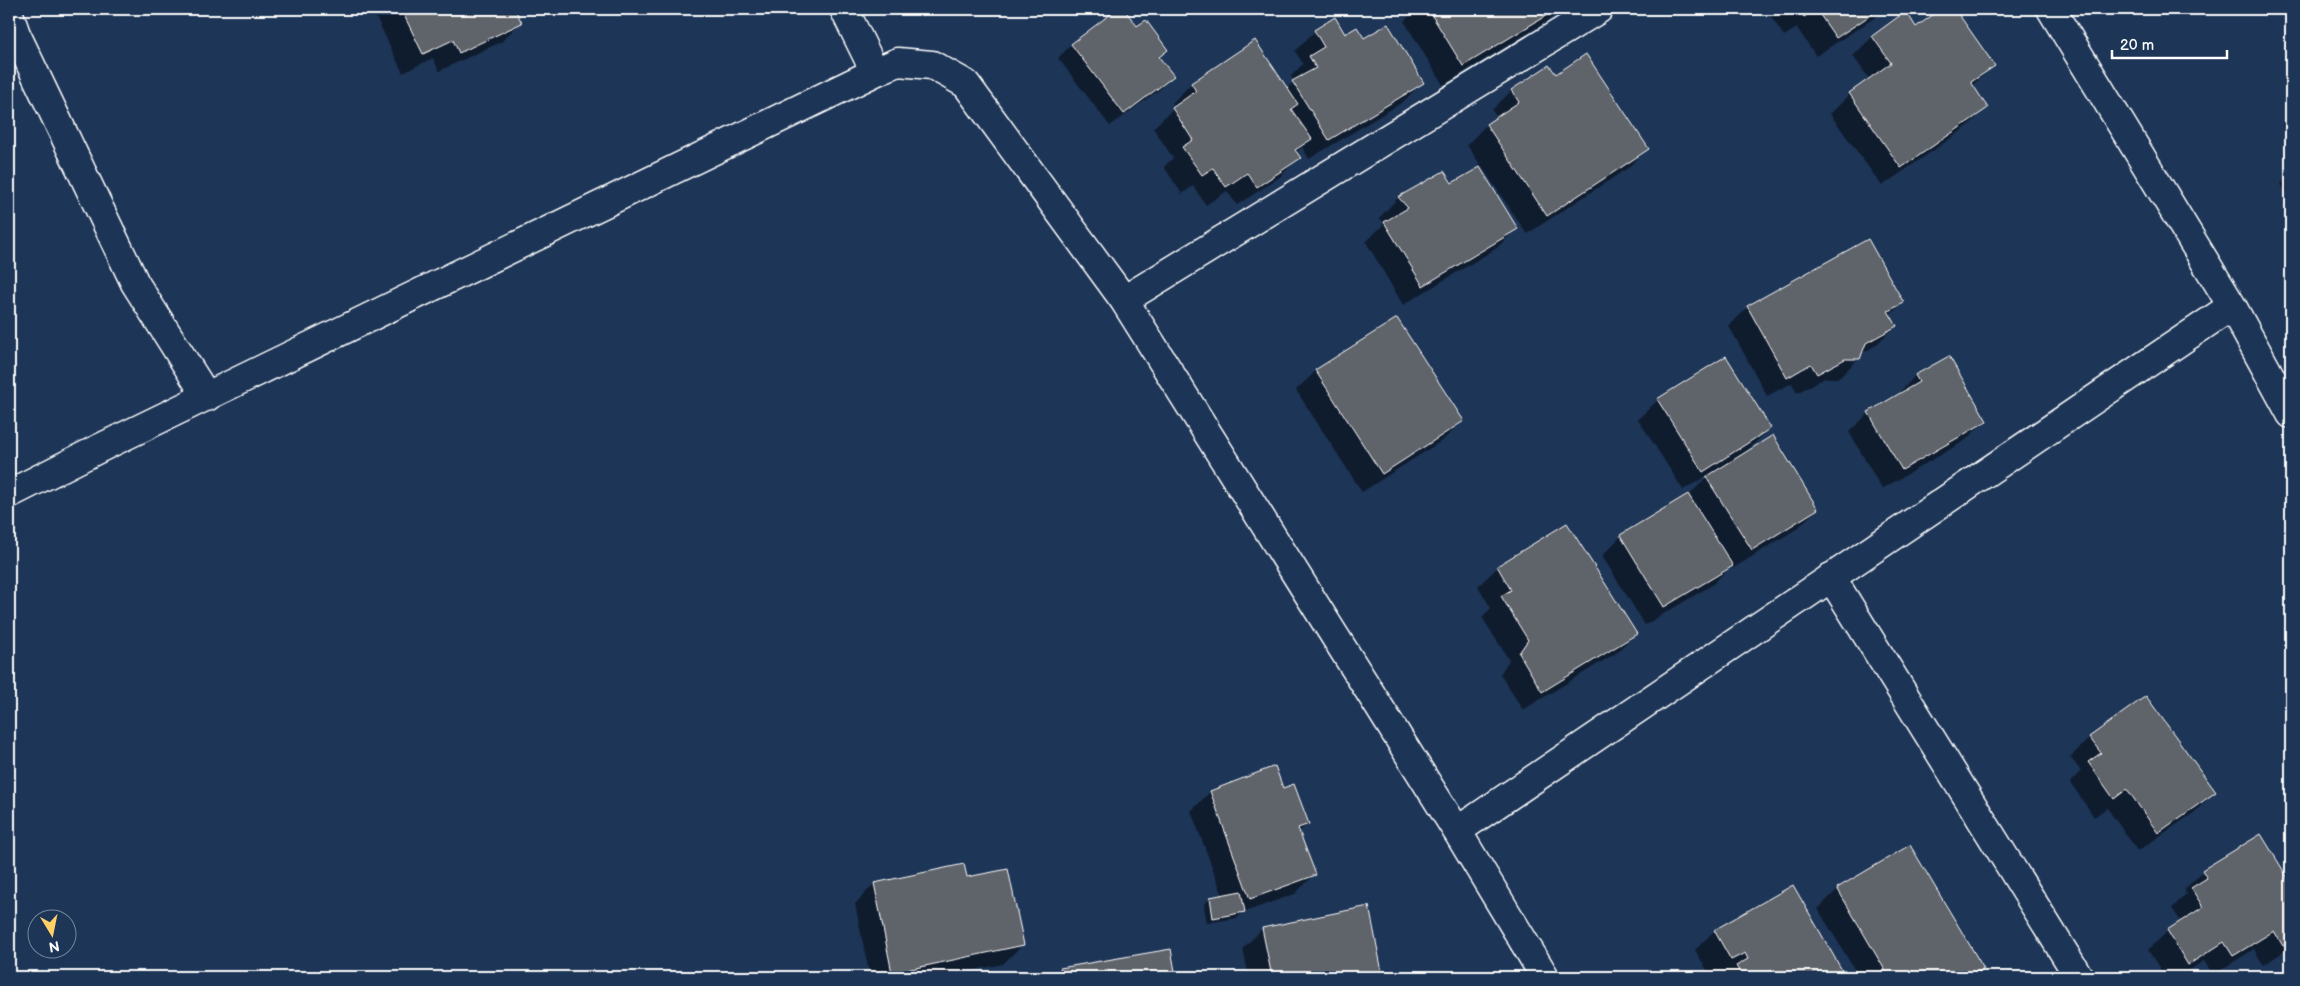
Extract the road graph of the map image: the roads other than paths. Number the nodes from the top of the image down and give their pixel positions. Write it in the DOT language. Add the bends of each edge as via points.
graph roads {
  1 [pos="844,9"];
  2 [pos="1599,9"];
  3 [pos="2052,9"];
  4 [pos="9,14"];
  5 [pos="875,72"];
  6 [pos="1124,300"];
  7 [pos="2232,306"];
  8 [pos="207,397"];
  9 [pos="2291,414"];
  10 [pos="9,494"];
  11 [pos="1830,577"];
  12 [pos="1457,831"];
  13 [pos="1545,977"];
  14 [pos="2080,977"];
  1 -- 5 [label="street"];
  2 -- 6 [label="street"];
  3 -- 7 [label="street"];
  4 -- 8 [label="street" via="76,163 135,283"];
  5 -- 6 [label="street" via="898,62 932,65 966,84"];
  5 -- 8 [label="street"];
  6 -- 12 [label="street"];
  7 -- 9 [label="street"];
  7 -- 11 [label="street"];
  8 -- 10 [label="street"];
  11 -- 12 [label="street"];
  11 -- 14 [label="street"];
  12 -- 13 [label="street"];
}
